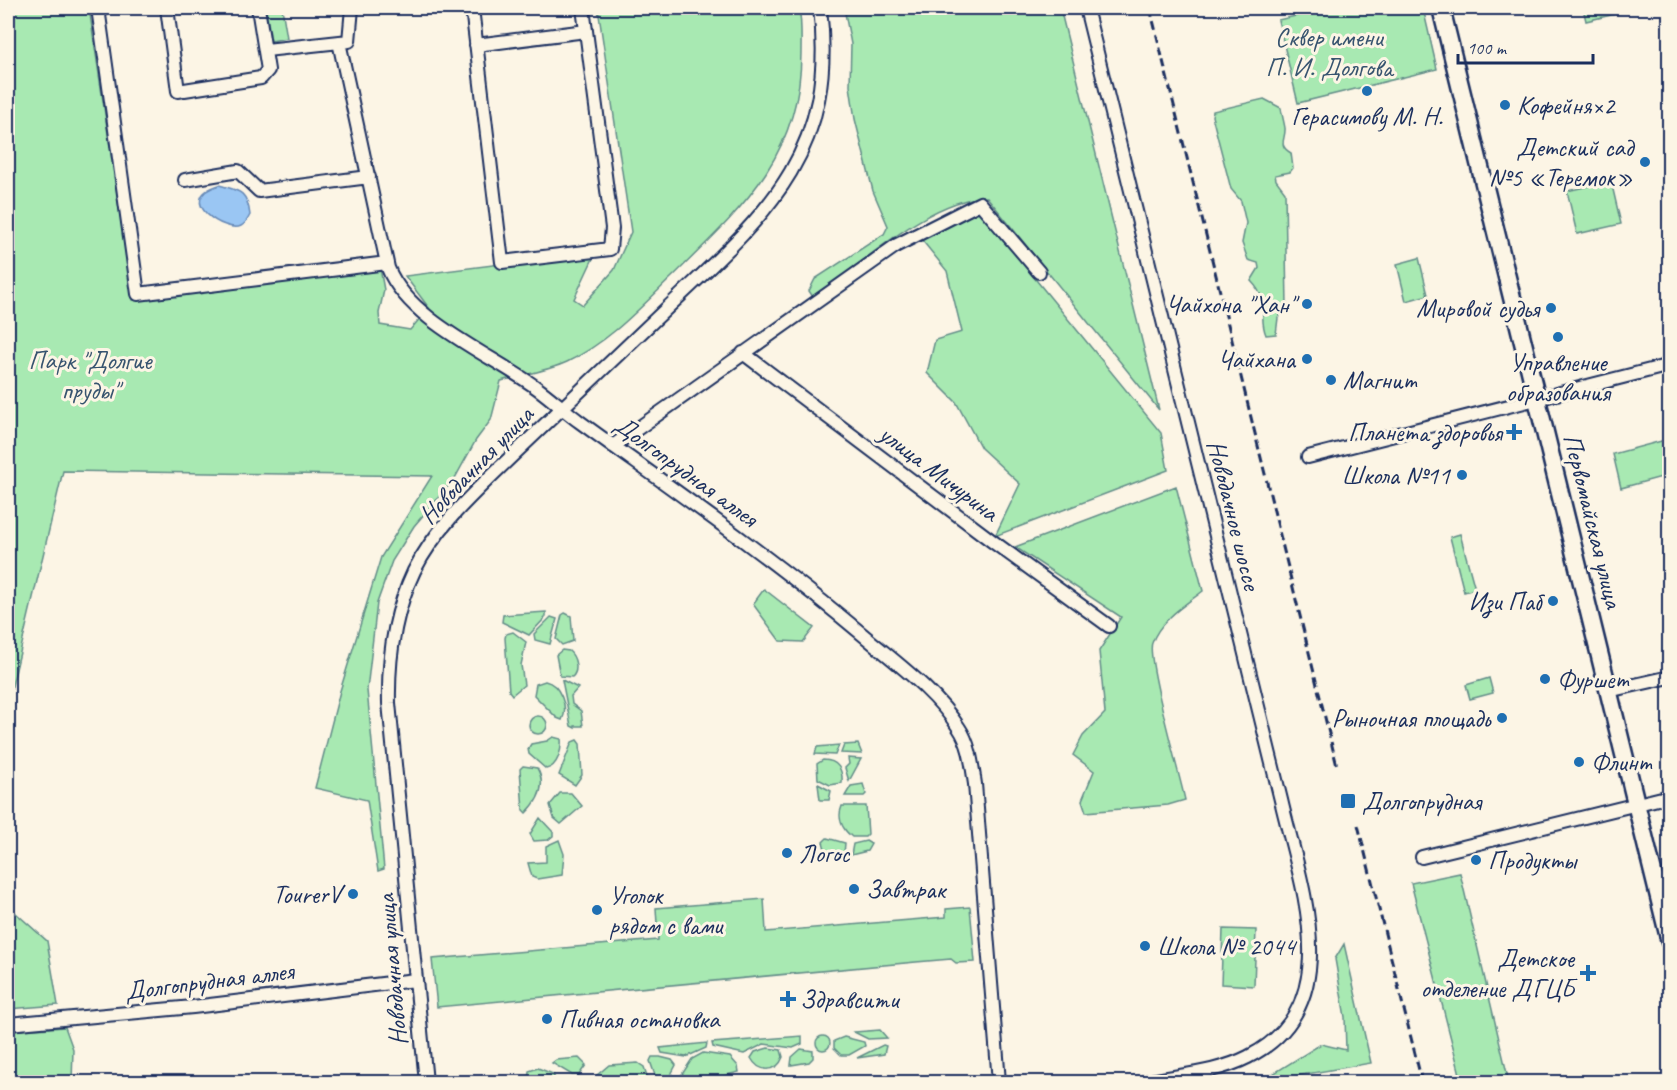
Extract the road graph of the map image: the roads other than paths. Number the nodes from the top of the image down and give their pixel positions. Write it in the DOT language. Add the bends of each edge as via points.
graph roads {
  1 [pos="98,8"];
  2 [pos="167,8"];
  3 [pos="258,8"];
  4 [pos="352,8"];
  5 [pos="472,8"];
  6 [pos="583,8"];
  7 [pos="820,8"];
  8 [pos="1086,8"];
  9 [pos="1441,8"];
  10 [pos="586,31"];
  11 [pos="339,42"];
  12 [pos="476,45"];
  13 [pos="266,50"];
  14 [pos="369,177"];
  15 [pos="185,180"];
  16 [pos="388,265"];
  17 [pos="1039,272"];
  18 [pos="743,353"];
  19 [pos="1670,365"];
  20 [pos="1536,399"];
  21 [pos="563,408"];
  22 [pos="613,446"];
  23 [pos="1308,457"];
  24 [pos="1109,626"];
  25 [pos="1670,677"];
  26 [pos="1608,692"];
  27 [pos="1670,796"];
  28 [pos="1636,805"];
  29 [pos="1422,857"];
  30 [pos="1670,942"];
  31 [pos="415,980"];
  32 [pos="8,1024"];
  33 [pos="1165,1080"];
  34 [pos="426,1083"];
  35 [pos="999,1083"];
  36 [pos="1145,1083"];
  1 -- 16 [label="street" via="138,294"];
  2 -- 13 [label="street" via="178,91 261,78 268,70"];
  3 -- 13 [label="street"];
  4 -- 11 [label="street" via="349,41"];
  5 -- 12 [label="street"];
  6 -- 10 [label="street"];
  7 -- 21 [label="street, Новодачная улица" via="823,68 819,102 808,140 782,189 731,248"];
  8 -- 33 [label="street, Новодачное шоссе" via="1310,930 1311,963 1305,992 1271,1042 1247,1058"];
  9 -- 20 [label="main road, Первомайская улица"];
  10 -- 12 [label="street"];
  10 -- 12 [label="street" via="612,228 610,249 604,254 502,262"];
  11 -- 13 [label="street"];
  11 -- 14 [label="street, Долгопрудная аллея"];
  14 -- 15 [label="street" via="259,190 238,171"];
  14 -- 16 [label="street, Долгопрудная аллея"];
  16 -- 21 [label="street, Долгопрудная аллея" via="395,284 415,308"];
  17 -- 18 [label="street" via="980,204 897,245"];
  18 -- 22 [label="street"];
  18 -- 24 [label="street, улица Мичурина"];
  19 -- 20 [label="street"];
  20 -- 23 [label="street"];
  20 -- 26 [label="main road, Первомайская улица"];
  21 -- 22 [label="street, Долгопрудная аллея"];
  21 -- 31 [label="street, Новодачная улица" via="447,522 415,570 396,623 389,677 390,729"];
  22 -- 35 [label="street, Долгопрудная аллея" via="810,592 900,667 953,719 964,737 975,784"];
  25 -- 26 [label="street"];
  26 -- 28 [label="main road, Первомайская улица"];
  27 -- 28 [label="street"];
  28 -- 29 [label="street"];
  28 -- 30 [label="main road, Первомайская улица"];
  31 -- 32 [label="street, Долгопрудная аллея"];
  31 -- 34 [label="street, Новодачная улица"];
  33 -- 36 [label="street, Новодачное шоссе"];
}
